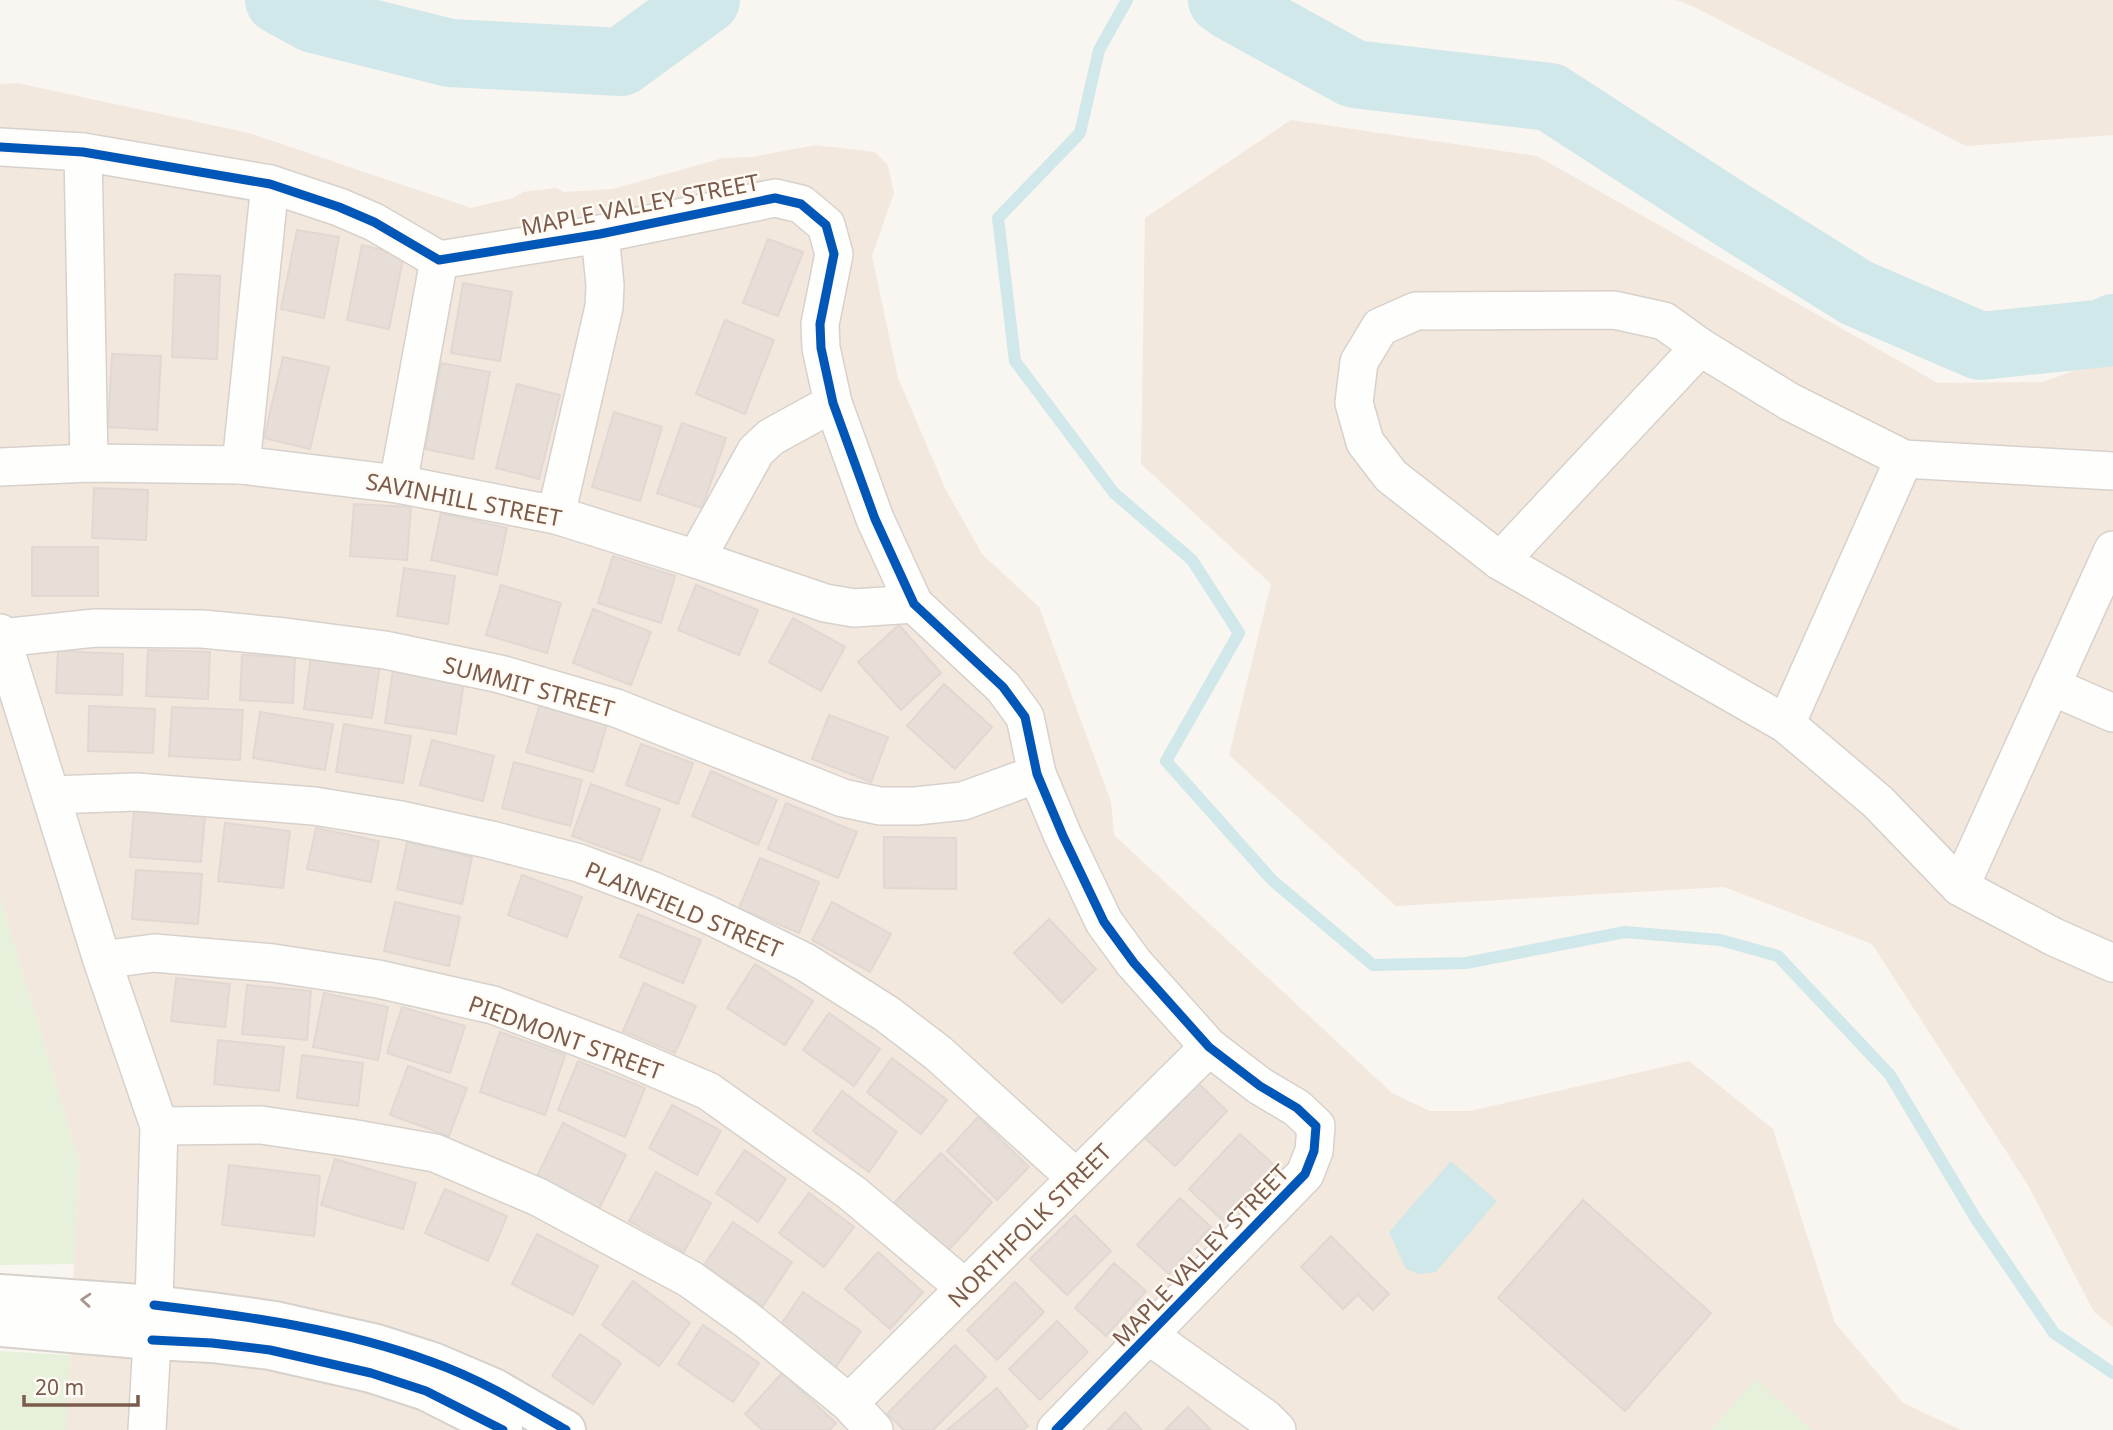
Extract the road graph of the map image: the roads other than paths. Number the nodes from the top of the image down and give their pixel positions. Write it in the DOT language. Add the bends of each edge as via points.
graph roads {
  1 [pos="0,147"];
  2 [pos="83,152"];
  3 [pos="270,184"];
  4 [pos="600,234"];
  5 [pos="439,260"];
  6 [pos="1700,346"];
  7 [pos="833,403"];
  8 [pos="1904,459"];
  9 [pos="89,463"];
  10 [pos="241,464"];
  11 [pos="0,467"];
  12 [pos="2113,471"];
  13 [pos="398,484"];
  14 [pos="556,515"];
  15 [pos="2113,550"];
  16 [pos="696,559"];
  17 [pos="1500,561"];
  18 [pos="914,604"];
  19 [pos="1,636"];
  20 [pos="2051,686"];
  21 [pos="2113,713"];
  22 [pos="1786,724"];
  23 [pos="1038,774"];
  24 [pos="52,795"];
  25 [pos="1961,887"];
  26 [pos="102,960"];
  27 [pos="2113,963"];
  28 [pos="1209,1046"];
  29 [pos="159,1126"];
  30 [pos="1076,1178"];
  31 [pos="965,1288"];
  32 [pos="0,1294"];
  33 [pos="153,1322"];
  34 [pos="0,1328"];
  35 [pos="1148,1335"];
  36 [pos="849,1403"];
  37 [pos="147,1430"];
  38 [pos="503,1430"];
  39 [pos="566,1430"];
  40 [pos="874,1430"];
  41 [pos="1056,1430"];
  42 [pos="1277,1430"];
  1 -- 2 [label="street"];
  2 -- 3 [label="street"];
  2 -- 9 [label="street"];
  3 -- 5 [label="street" via="374,222"];
  3 -- 10 [label="street"];
  4 -- 5 [label="street, MAPLE VALLEY STREET"];
  4 -- 7 [label="street, MAPLE VALLEY STREET" via="775,198 801,204 826,225 834,254 820,324"];
  4 -- 14 [label="street" via="604,307"];
  5 -- 13 [label="street"];
  6 -- 8 [label="street" via="1790,402"];
  6 -- 17 [label="street"];
  6 -- 17 [label="street" via="1664,321 1614,310 1416,311 1380,327 1359,362 1354,403 1365,442 1391,476"];
  7 -- 16 [label="street" via="771,437 756,451"];
  7 -- 18 [label="street, MAPLE VALLEY STREET" via="875,519"];
  8 -- 12 [label="street"];
  8 -- 22 [label="street"];
  9 -- 10 [label="street, SAVINHILL STREET"];
  9 -- 11 [label="street, SAVINHILL STREET"];
  10 -- 13 [label="street, SAVINHILL STREET"];
  13 -- 14 [label="street, SAVINHILL STREET"];
  14 -- 16 [label="street, SAVINHILL STREET"];
  15 -- 20 [label="street"];
  16 -- 18 [label="street, SAVINHILL STREET" via="825,604 854,608"];
  17 -- 22 [label="street"];
  18 -- 23 [label="street, MAPLE VALLEY STREET" via="1003,687 1025,717"];
  19 -- 23 [label="street, SUMMIT STREET" via="95,628 202,629 385,650 500,674 616,708 843,798 880,806 963,802"];
  19 -- 24 [label="street"];
  20 -- 21 [label="street"];
  20 -- 25 [label="street"];
  22 -- 25 [label="street" via="1878,802"];
  23 -- 28 [label="street, MAPLE VALLEY STREET" via="1104,922 1134,963"];
  24 -- 26 [label="street"];
  24 -- 30 [label="street, PLAINFIELD STREET" via="136,792 314,806 401,820 579,863 709,915 805,962 938,1053"];
  25 -- 27 [label="street"];
  26 -- 29 [label="street"];
  26 -- 31 [label="street, PIEDMONT STREET" via="154,953 273,963 378,979 493,1005 615,1051 708,1091 852,1192"];
  28 -- 30 [label="street, NORTHFOLK STREET"];
  28 -- 35 [label="street, MAPLE VALLEY STREET" via="1297,1108 1315,1126 1314,1151 1306,1174"];
  29 -- 33 [label="street"];
  29 -- 36 [label="street" via="261,1125 435,1153 538,1197 690,1279"];
  30 -- 31 [label="street, NORTHFOLK STREET"];
  31 -- 36 [label="street, NORTHFOLK STREET"];
  33 -- 32 [label="street, one-way"];
  33 -- 34 [label="street"];
  33 -- 37 [label="street"];
  33 -- 38 [label="street" via="212,1343 270,1350 370,1373 426,1391"];
  33 -- 39 [label="street" via="275,1321 377,1344 494,1388"];
  35 -- 41 [label="street, MAPLE VALLEY STREET"];
  35 -- 42 [label="street"];
  36 -- 40 [label="street"];
}
